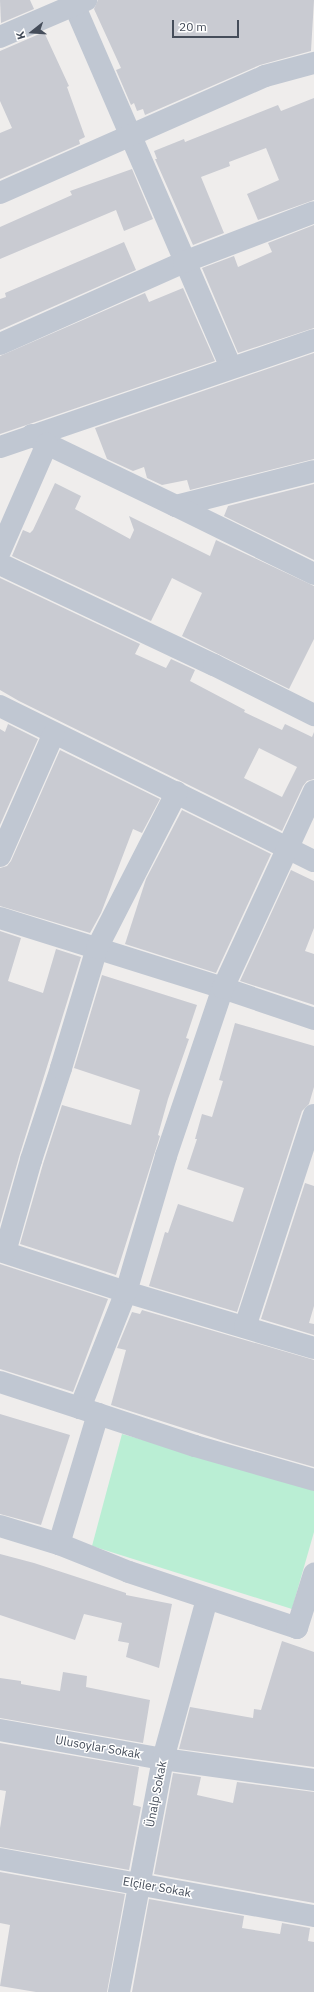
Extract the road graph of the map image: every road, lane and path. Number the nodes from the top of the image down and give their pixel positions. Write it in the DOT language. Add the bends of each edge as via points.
graph roads {
  1 [pos="77,2"];
  2 [pos="0,37"];
  3 [pos="314,63"];
  4 [pos="131,135"];
  5 [pos="0,193"];
  6 [pos="314,212"];
  7 [pos="184,262"];
  8 [pos="314,340"];
  9 [pos="0,344"];
  10 [pos="231,367"];
  11 [pos="39,440"];
  12 [pos="0,447"];
  13 [pos="314,471"];
  14 [pos="176,506"];
  15 [pos="0,551"];
  16 [pos="0,564"];
  17 [pos="314,574"];
  18 [pos="0,706"];
  19 [pos="314,715"];
  20 [pos="54,734"];
  21 [pos="314,791"];
  22 [pos="177,792"];
  23 [pos="287,848"];
  24 [pos="0,856"];
  25 [pos="314,861"];
  26 [pos="0,918"];
  27 [pos="97,948"];
  28 [pos="223,988"];
  29 [pos="314,1019"];
  30 [pos="314,1115"];
  31 [pos="3,1252"];
  32 [pos="126,1292"];
  33 [pos="245,1327"];
  34 [pos="314,1348"];
  35 [pos="0,1382"];
  36 [pos="89,1411"];
  37 [pos="314,1480"];
  38 [pos="0,1526"];
  39 [pos="58,1544"];
  40 [pos="314,1574"];
  41 [pos="207,1599"];
  42 [pos="306,1630"];
  43 [pos="0,1730"];
  44 [pos="163,1759"];
  45 [pos="314,1780"];
  46 [pos="0,1859"];
  47 [pos="140,1884"];
  48 [pos="314,1916"];
  49 [pos="120,1992"];
  1 -- 2 [label="street"];
  1 -- 4 [label="street"];
  3 -- 4 [label="street" via="265,76"];
  4 -- 5 [label="street"];
  4 -- 7 [label="street"];
  6 -- 7 [label="street"];
  7 -- 9 [label="street"];
  7 -- 10 [label="street"];
  8 -- 10 [label="street"];
  10 -- 11 [label="street"];
  11 -- 12 [label="street"];
  11 -- 14 [label="street"];
  11 -- 15 [label="street"];
  13 -- 14 [label="street"];
  14 -- 17 [label="street"];
  16 -- 19 [label="street"];
  18 -- 20 [label="street"];
  20 -- 22 [label="street"];
  20 -- 24 [label="street"];
  21 -- 23 [label="street"];
  22 -- 23 [label="street"];
  22 -- 27 [label="street"];
  23 -- 25 [label="street"];
  23 -- 28 [label="street"];
  26 -- 27 [label="street"];
  27 -- 28 [label="street"];
  27 -- 31 [label="street" via="62,1068"];
  28 -- 29 [label="street"];
  28 -- 32 [label="street" via="166,1156"];
  30 -- 33 [label="street"];
  31 -- 32 [label="street"];
  32 -- 33 [label="street"];
  32 -- 36 [label="street"];
  33 -- 34 [label="street"];
  35 -- 36 [label="street"];
  36 -- 37 [label="street" via="195,1446"];
  36 -- 39 [label="street"];
  38 -- 39 [label="street"];
  39 -- 41 [label="street"];
  40 -- 42 [label="street"];
  41 -- 42 [label="street"];
  41 -- 44 [label="street, Ünalp Sokak"];
  43 -- 44 [label="street, Ulusoylar Sokak"];
  44 -- 45 [label="street, Ulusoylar Sokak"];
  44 -- 47 [label="street, Ünalp Sokak"];
  46 -- 47 [label="street, Elçiler Sokak"];
  47 -- 48 [label="street, Elçiler Sokak"];
  47 -- 49 [label="street, Ünalp Sokak"];
}
